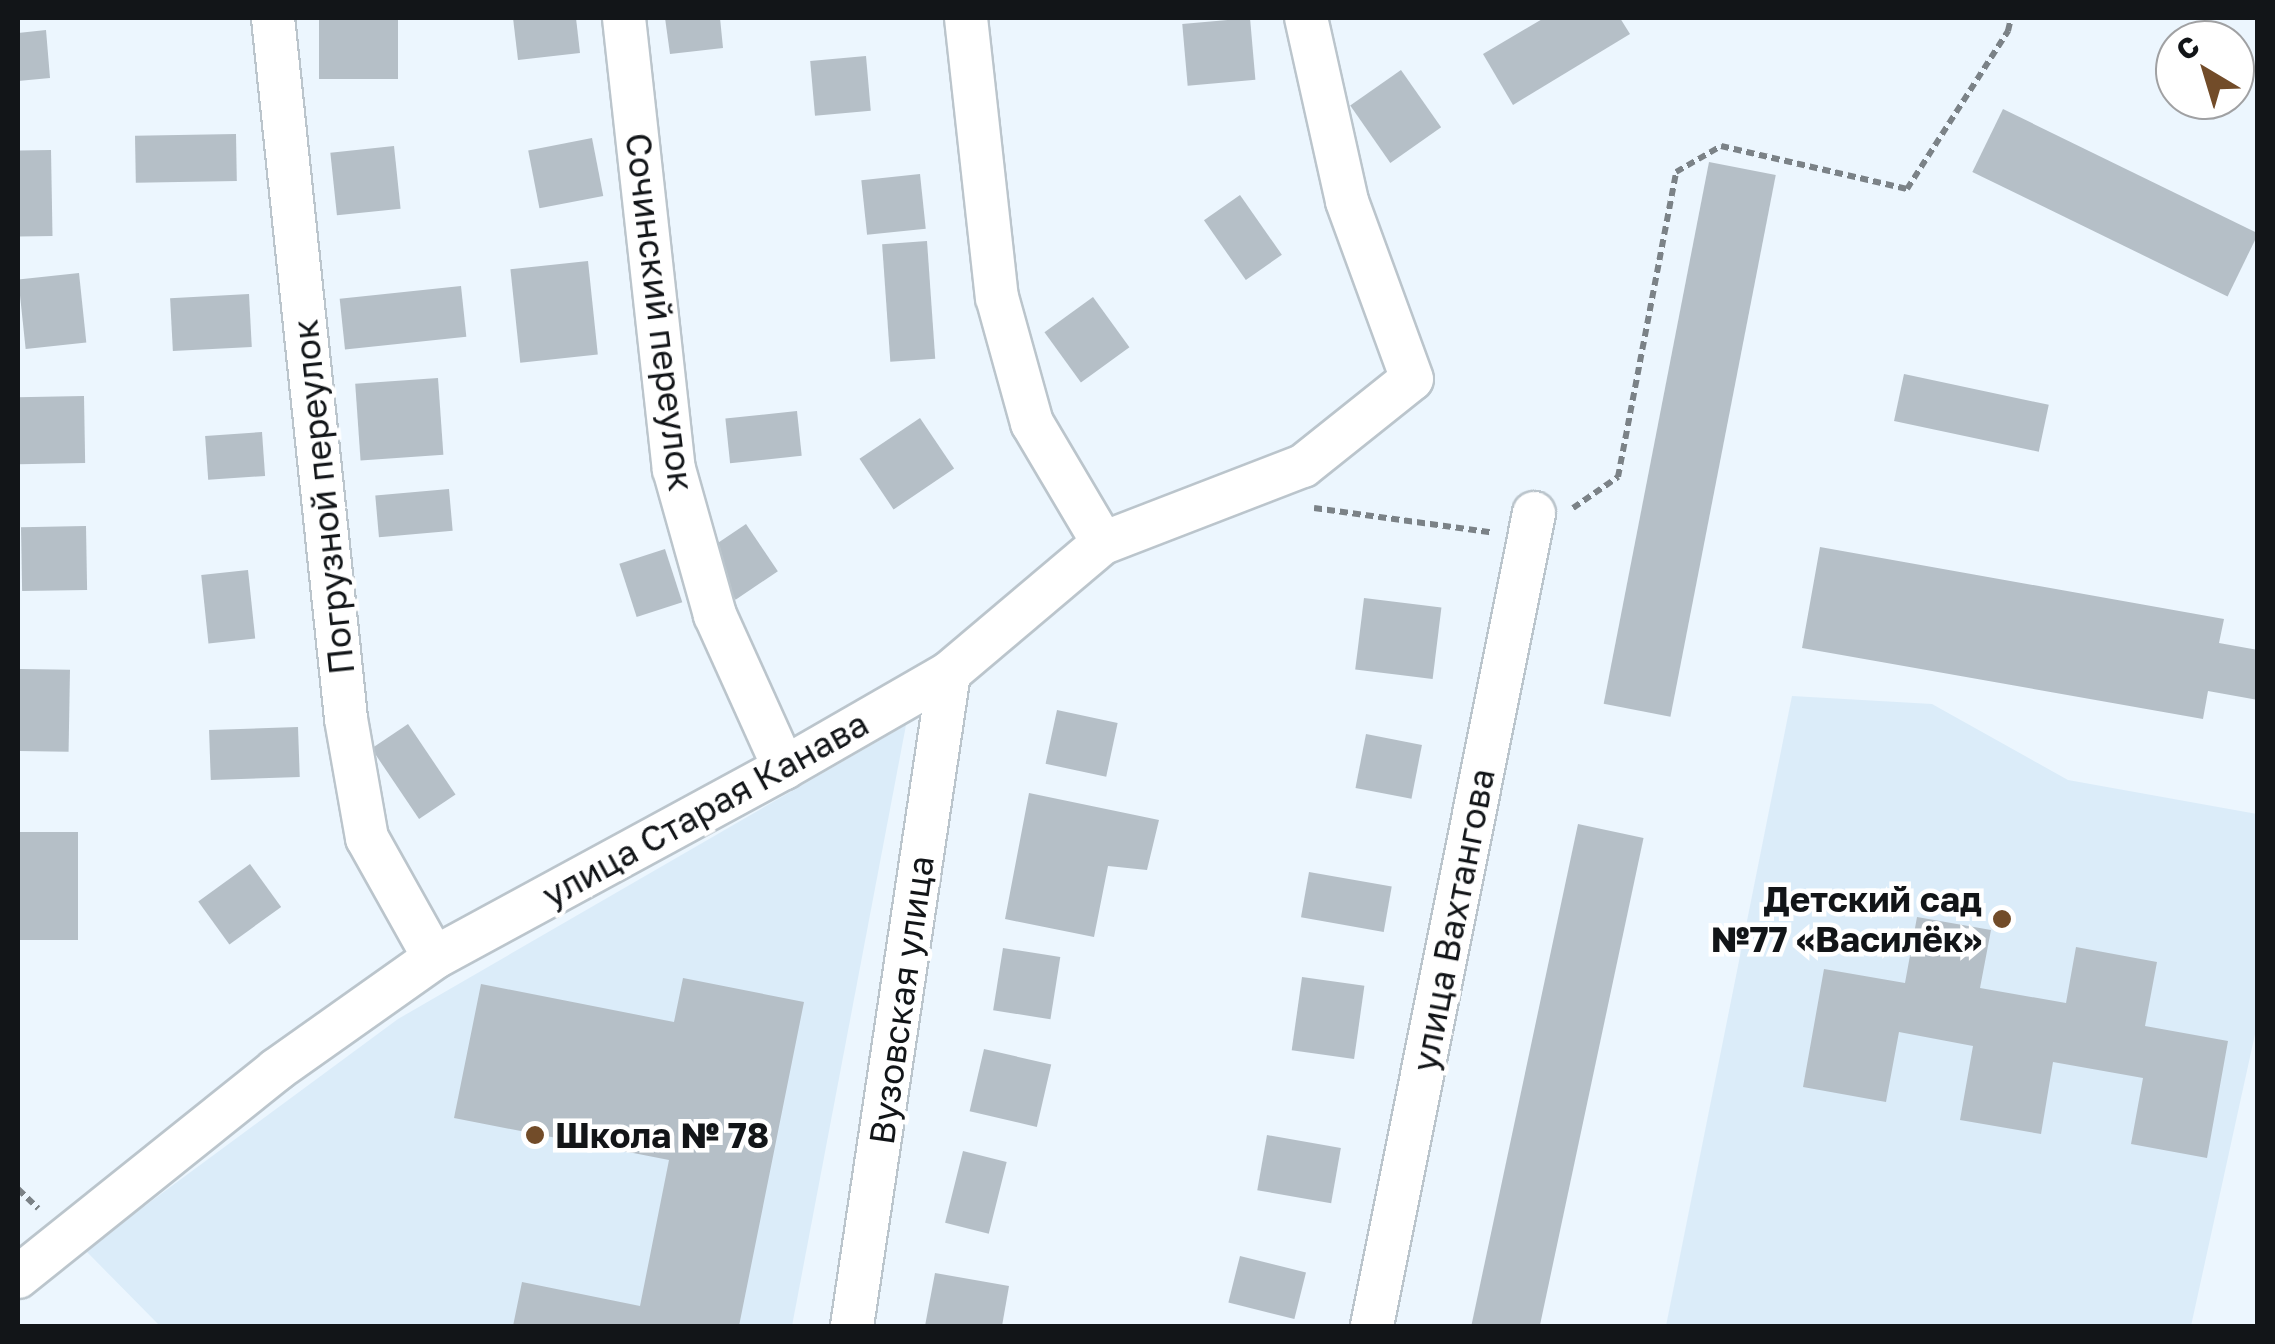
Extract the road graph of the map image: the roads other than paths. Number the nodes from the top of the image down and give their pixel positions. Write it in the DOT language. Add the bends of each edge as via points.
graph roads {
  1 [pos="273,18"];
  2 [pos="624,18"];
  3 [pos="966,18"];
  4 [pos="1306,18"];
  5 [pos="1531,525"];
  6 [pos="1103,543"];
  7 [pos="949,673"];
  8 [pos="784,768"];
  9 [pos="434,958"];
  10 [pos="18,1276"];
  11 [pos="852,1326"];
  12 [pos="1372,1326"];
  1 -- 9 [label="street, Погрузной переулок" via="346,718 367,838"];
  2 -- 8 [label="street, Сочинский переулок" via="674,469 715,616"];
  3 -- 6 [label="street" via="997,298 1032,423"];
  4 -- 6 [label="street, улица Старая Канава" via="1347,201 1412,380 1303,466"];
  5 -- 12 [label="street, улица Вахтангова"];
  6 -- 7 [label="street, улица Старая Канава"];
  7 -- 8 [label="street, улица Старая Канава"];
  7 -- 11 [label="street, Вузовская улица"];
  8 -- 9 [label="street, улица Старая Канава"];
  9 -- 10 [label="street, улица Старая Канава" via="276,1070"];
}
